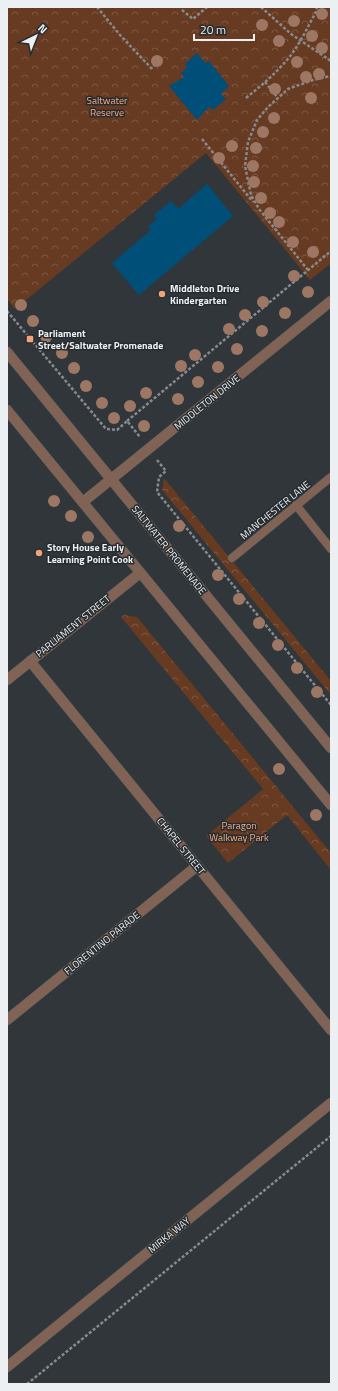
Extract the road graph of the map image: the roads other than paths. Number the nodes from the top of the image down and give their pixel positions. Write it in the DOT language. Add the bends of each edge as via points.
graph roads {
  1 [pos="331,301"];
  2 [pos="7,352"];
  3 [pos="7,410"];
  4 [pos="331,477"];
  5 [pos="111,479"];
  6 [pos="83,502"];
  7 [pos="296,505"];
  8 [pos="331,549"];
  9 [pos="232,558"];
  10 [pos="140,573"];
  11 [pos="30,661"];
  12 [pos="7,680"];
  13 [pos="331,748"];
  14 [pos="331,805"];
  15 [pos="197,866"];
  16 [pos="7,1020"];
  17 [pos="331,1030"];
  18 [pos="331,1103"];
  19 [pos="7,1367"];
  1 -- 5 [label="street, MIDDLETON DRIVE"];
  2 -- 5 [label="street, SALTWATER PROMENADE"];
  3 -- 6 [label="street"];
  4 -- 7 [label="lane, MANCHESTER LANE"];
  5 -- 6 [label="street, MIDDLETON DRIVE"];
  5 -- 13 [label="street, SALTWATER PROMENADE"];
  6 -- 10 [label="street"];
  7 -- 8 [label="lane"];
  7 -- 9 [label="lane, MANCHESTER LANE"];
  10 -- 11 [label="street, PARLIAMENT STREET"];
  10 -- 14 [label="street"];
  11 -- 12 [label="street, PARLIAMENT STREET"];
  11 -- 15 [label="street, CHAPEL STREET"];
  15 -- 16 [label="street, FLORENTINO PARADE"];
  15 -- 17 [label="street, CHAPEL STREET"];
  18 -- 19 [label="street, MIRKA WAY"];
}
